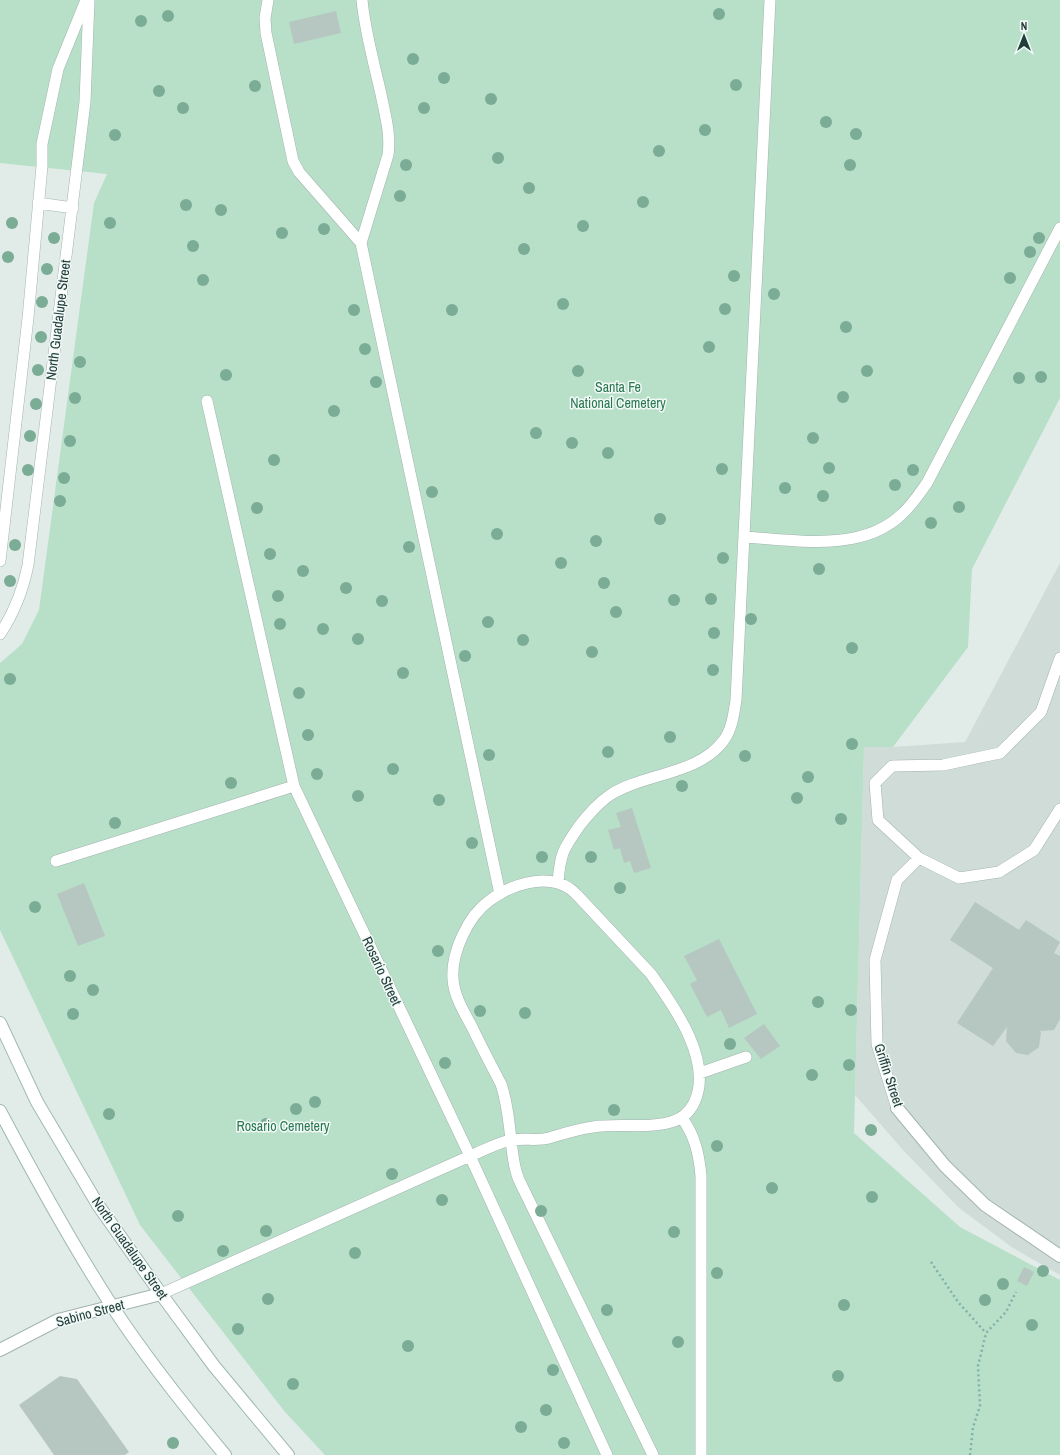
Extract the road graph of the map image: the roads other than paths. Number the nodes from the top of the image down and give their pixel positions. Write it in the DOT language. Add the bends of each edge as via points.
graph roads {
  1 [pos="86,0"];
  2 [pos="90,0"];
  3 [pos="268,0"];
  4 [pos="362,0"];
  5 [pos="770,0"];
  6 [pos="38,203"];
  7 [pos="73,208"];
  8 [pos="1060,228"];
  9 [pos="361,243"];
  10 [pos="207,401"];
  11 [pos="744,537"];
  12 [pos="0,561"];
  13 [pos="0,634"];
  14 [pos="1060,658"];
  15 [pos="294,786"];
  16 [pos="1060,809"];
  17 [pos="919,858"];
  18 [pos="56,860"];
  19 [pos="558,883"];
  20 [pos="500,894"];
  21 [pos="0,1023"];
  22 [pos="746,1057"];
  23 [pos="700,1073"];
  24 [pos="897,1108"];
  25 [pos="0,1111"];
  26 [pos="682,1118"];
  27 [pos="511,1140"];
  28 [pos="470,1156"];
  29 [pos="1060,1256"];
  30 [pos="161,1294"];
  31 [pos="112,1306"];
  32 [pos="0,1350"];
  33 [pos="225,1455"];
  34 [pos="288,1455"];
  35 [pos="607,1455"];
  36 [pos="653,1455"];
  37 [pos="701,1455"];
  1 -- 6 [label="lane, North Guadalupe Street" via="58,69 42,144"];
  2 -- 7 [label="lane, North Guadalupe Street" via="85,102"];
  3 -- 9 [label="lane" via="266,33 293,161 299,172"];
  4 -- 9 [label="lane" via="390,147"];
  5 -- 11 [label="lane"];
  6 -- 7 [label="lane"];
  6 -- 12 [label="lane, North Guadalupe Street" via="23,370"];
  7 -- 13 [label="lane, North Guadalupe Street" via="28,565 20,597"];
  8 -- 11 [label="lane" via="927,483 901,515 869,534 852,539 817,542"];
  9 -- 20 [label="lane"];
  10 -- 15 [label="lane, Rosario Street"];
  11 -- 19 [label="lane" via="736,700 724,739 716,749 693,764 624,788 599,804 563,851 559,863"];
  14 -- 17 [label="lane" via="1040,712 1000,753 943,765 892,766 875,784 878,820"];
  15 -- 18 [label="lane"];
  15 -- 28 [label="lane, Rosario Street"];
  16 -- 17 [label="lane" via="1034,850 999,872 959,878"];
  17 -- 24 [label="lane, Griffin Street" via="897,880 875,960 877,1044"];
  19 -- 20 [label="lane" via="529,883 510,888"];
  19 -- 23 [label="lane" via="578,896 650,974 687,1031"];
  20 -- 27 [label="lane" via="488,901 469,924 457,950 453,980 457,997 506,1099"];
  21 -- 30 [label="main road, North Guadalupe Street" via="37,1102 98,1204"];
  22 -- 23 [label="lane"];
  23 -- 26 [label="lane" via="696,1099"];
  24 -- 29 [label="main road, Griffin Street" via="945,1166 985,1204"];
  25 -- 31 [label="main road" via="58,1219"];
  26 -- 27 [label="lane" via="658,1124 592,1127 538,1140"];
  26 -- 37 [label="lane" via="695,1141 701,1176"];
  27 -- 28 [label="lane"];
  27 -- 36 [label="lane" via="518,1180"];
  28 -- 30 [label="lane"];
  28 -- 35 [label="lane, Rosario Street"];
  30 -- 31 [label="main road, Sabino Street"];
  30 -- 34 [label="main road, North Guadalupe Street" via="214,1366"];
  31 -- 32 [label="main road, Sabino Street" via="58,1320"];
  31 -- 33 [label="main road" via="175,1395"];
}
